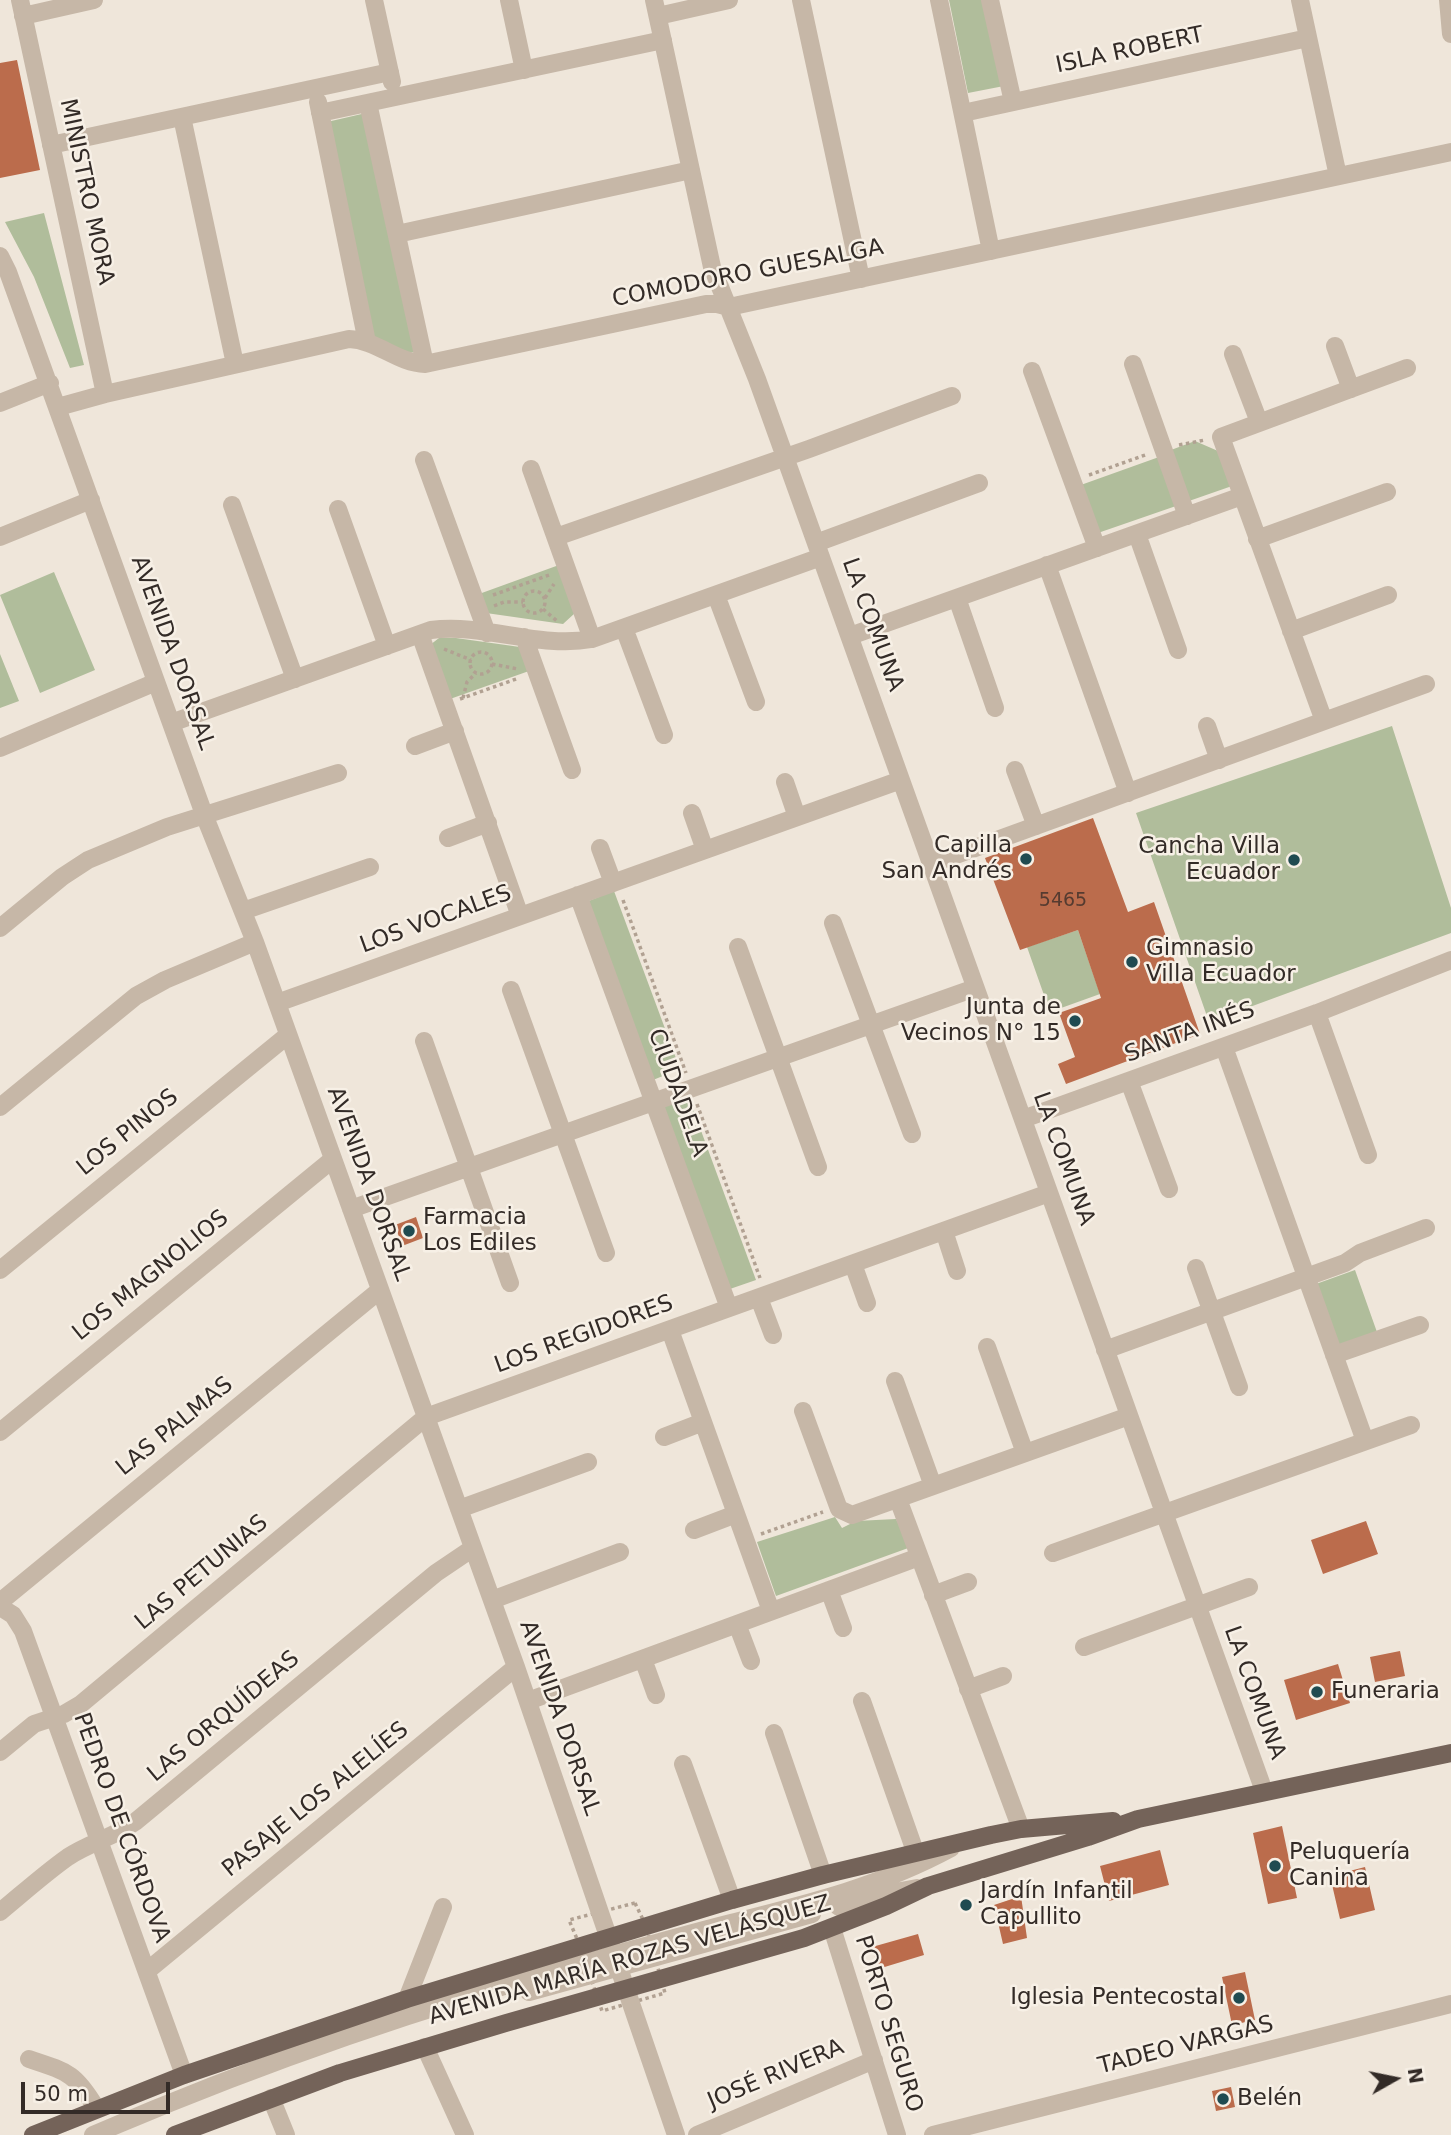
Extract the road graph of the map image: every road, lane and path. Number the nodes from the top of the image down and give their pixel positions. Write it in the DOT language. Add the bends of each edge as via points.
graph roads {
  1 [pos="94,0"];
  2 [pos="374,0"];
  3 [pos="509,0"];
  4 [pos="729,0"];
  5 [pos="801,0"];
  6 [pos="939,0"];
  7 [pos="990,0"];
  8 [pos="1300,0"];
  9 [pos="1448,0"];
  10 [pos="21,8"];
  11 [pos="656,8"];
  12 [pos="1451,34"];
  13 [pos="1308,38"];
  14 [pos="663,40"];
  15 [pos="524,70"];
  16 [pos="390,72"];
  17 [pos="315,88"];
  18 [pos="395,97"];
  19 [pos="1013,102"];
  20 [pos="368,103"];
  21 [pos="320,113"];
  22 [pos="962,113"];
  23 [pos="182,117"];
  24 [pos="51,145"];
  25 [pos="1451,152"];
  26 [pos="691,170"];
  27 [pos="1338,176"];
  28 [pos="397,234"];
  29 [pos="991,251"];
  30 [pos="0,256"];
  31 [pos="861,279"];
  32 [pos="729,307"];
  33 [pos="367,342"];
  34 [pos="1335,346"];
  35 [pos="1233,354"];
  36 [pos="235,364"];
  37 [pos="425,364"];
  38 [pos="1133,364"];
  39 [pos="1407,368"];
  40 [pos="1032,371"];
  41 [pos="50,383"];
  42 [pos="1351,389"];
  43 [pos="105,394"];
  44 [pos="952,396"];
  45 [pos="0,403"];
  46 [pos="58,407"];
  47 [pos="1259,422"];
  48 [pos="785,456"];
  49 [pos="424,460"];
  50 [pos="531,469"];
  51 [pos="979,483"];
  52 [pos="1387,492"];
  53 [pos="1242,496"];
  54 [pos="91,500"];
  55 [pos="232,505"];
  56 [pos="338,509"];
  57 [pos="1186,516"];
  58 [pos="1137,534"];
  59 [pos="0,537"];
  60 [pos="556,537"];
  61 [pos="1257,539"];
  62 [pos="1097,548"];
  63 [pos="819,550"];
  64 [pos="1048,565"];
  65 [pos="567,569"];
  66 [pos="716,595"];
  67 [pos="1388,595"];
  68 [pos="957,598"];
  69 [pos="523,602"];
  70 [pos="478,608"];
  71 [pos="624,628"];
  72 [pos="1291,631"];
  73 [pos="487,632"];
  74 [pos="850,636"];
  75 [pos="524,637"];
  76 [pos="592,639"];
  77 [pos="423,640"];
  78 [pos="387,646"];
  79 [pos="1178,650"];
  80 [pos="471,660"];
  81 [pos="492,664"];
  82 [pos="535,672"];
  83 [pos="476,673"];
  84 [pos="295,678"];
  85 [pos="156,682"];
  86 [pos="1426,684"];
  87 [pos="463,698"];
  88 [pos="756,702"];
  89 [pos="445,704"];
  90 [pos="995,708"];
  91 [pos="1324,721"];
  92 [pos="171,723"];
  93 [pos="1207,726"];
  94 [pos="455,732"];
  95 [pos="664,736"];
  96 [pos="415,746"];
  97 [pos="0,748"];
  98 [pos="1219,760"];
  99 [pos="572,770"];
  100 [pos="1015,770"];
  101 [pos="338,773"];
  102 [pos="901,779"];
  103 [pos="785,782"];
  104 [pos="1128,793"];
  105 [pos="692,813"];
  106 [pos="205,817"];
  107 [pos="797,817"];
  108 [pos="488,823"];
  109 [pos="1036,826"];
  110 [pos="448,838"];
  111 [pos="600,848"];
  112 [pos="705,850"];
  113 [pos="931,864"];
  114 [pos="370,867"];
  115 [pos="613,883"];
  116 [pos="578,895"];
  117 [pos="243,911"];
  118 [pos="520,916"];
  119 [pos="833,923"];
  120 [pos="0,928"];
  121 [pos="255,942"];
  122 [pos="738,947"];
  123 [pos="1451,960"];
  124 [pos="975,988"];
  125 [pos="511,990"];
  126 [pos="277,1003"];
  127 [pos="1317,1013"];
  128 [pos="871,1025"];
  129 [pos="288,1035"];
  130 [pos="424,1041"];
  131 [pos="1224,1047"];
  132 [pos="779,1057"];
  133 [pos="1129,1081"];
  134 [pos="654,1102"];
  135 [pos="0,1107"];
  136 [pos="1023,1119"];
  137 [pos="563,1134"];
  138 [pos="912,1134"];
  139 [pos="1368,1155"];
  140 [pos="333,1159"];
  141 [pos="469,1167"];
  142 [pos="818,1167"];
  143 [pos="1169,1189"];
  144 [pos="1049,1193"];
  145 [pos="351,1209"];
  146 [pos="1426,1228"];
  147 [pos="944,1231"];
  148 [pos="606,1253"];
  149 [pos="853,1264"];
  150 [pos="1196,1268"];
  151 [pos="0,1270"];
  152 [pos="957,1271"];
  153 [pos="1306,1277"];
  154 [pos="510,1283"];
  155 [pos="380,1290"];
  156 [pos="759,1298"];
  157 [pos="867,1303"];
  158 [pos="729,1308"];
  159 [pos="1212,1311"];
  160 [pos="1420,1325"];
  161 [pos="670,1330"];
  162 [pos="773,1335"];
  163 [pos="987,1347"];
  164 [pos="1105,1350"];
  165 [pos="1334,1355"];
  166 [pos="895,1381"];
  167 [pos="1239,1387"];
  168 [pos="803,1411"];
  169 [pos="1129,1416"];
  170 [pos="426,1417"];
  171 [pos="703,1422"];
  172 [pos="1411,1425"];
  173 [pos="0,1432"];
  174 [pos="664,1437"];
  175 [pos="1365,1441"];
  176 [pos="1025,1453"];
  177 [pos="588,1462"];
  178 [pos="933,1486"];
  179 [pos="898,1499"];
  180 [pos="459,1509"];
  181 [pos="839,1509"];
  182 [pos="1164,1513"];
  183 [pos="736,1514"];
  184 [pos="694,1530"];
  185 [pos="745,1540"];
  186 [pos="473,1548"];
  187 [pos="620,1552"];
  188 [pos="1053,1553"];
  189 [pos="919,1557"];
  190 [pos="968,1582"];
  191 [pos="1249,1587"];
  192 [pos="829,1590"];
  193 [pos="933,1595"];
  194 [pos="492,1600"];
  195 [pos="0,1602"];
  196 [pos="1197,1606"];
  197 [pos="0,1607"];
  198 [pos="771,1611"];
  199 [pos="737,1624"];
  200 [pos="843,1628"];
  201 [pos="1084,1647"];
  202 [pos="643,1659"];
  203 [pos="751,1661"];
  204 [pos="516,1667"];
  205 [pos="1003,1676"];
  206 [pos="968,1689"];
  207 [pos="656,1695"];
  208 [pos="528,1701"];
  209 [pos="862,1701"];
  210 [pos="54,1717"];
  211 [pos="774,1732"];
  212 [pos="0,1752"];
  213 [pos="1451,1753"];
  214 [pos="683,1764"];
  215 [pos="1264,1791"];
  216 [pos="1138,1819"];
  217 [pos="1021,1829"];
  218 [pos="99,1842"];
  219 [pos="956,1845"];
  220 [pos="916,1854"];
  221 [pos="823,1875"];
  222 [pos="928,1886"];
  223 [pos="732,1900"];
  224 [pos="443,1907"];
  225 [pos="0,1912"];
  226 [pos="832,1928"];
  227 [pos="615,1953"];
  228 [pos="147,1971"];
  229 [pos="626,1988"];
  230 [pos="407,1999"];
  231 [pos="1451,2004"];
  232 [pos="425,2047"];
  233 [pos="29,2059"];
  234 [pos="874,2060"];
  235 [pos="184,2075"];
  236 [pos="271,2098"];
  237 [pos="96,2108"];
  238 [pos="33,2135"];
  239 [pos="93,2135"];
  240 [pos="119,2135"];
  241 [pos="174,2135"];
  242 [pos="286,2135"];
  243 [pos="465,2135"];
  244 [pos="676,2135"];
  245 [pos="697,2135"];
  246 [pos="897,2135"];
  247 [pos="933,2135"];
  1 -- 10 [label="street"];
  2 -- 16 [label="street"];
  3 -- 15 [label="street"];
  4 -- 11 [label="street"];
  5 -- 31 [label="street"];
  6 -- 22 [label="street"];
  7 -- 19 [label="street"];
  8 -- 13 [label="street"];
  9 -- 12 [label="street"];
  10 -- 24 [label="street, MINISTRO MORA"];
  11 -- 14 [label="street, LA COMUNA"];
  13 -- 19 [label="street, ISLA ROBERT"];
  13 -- 27 [label="street"];
  14 -- 15 [label="street"];
  14 -- 26 [label="street, LA COMUNA"];
  15 -- 18 [label="street"];
  16 -- 17 [label="street"];
  16 -- 18 [label="street"];
  17 -- 21 [label="street"];
  17 -- 23 [label="street"];
  18 -- 20 [label="street"];
  19 -- 22 [label="street, ISLA ROBERT"];
  20 -- 21 [label="street"];
  20 -- 28 [label="street"];
  21 -- 33 [label="street"];
  22 -- 29 [label="street"];
  23 -- 24 [label="street"];
  23 -- 36 [label="street"];
  24 -- 43 [label="street, MINISTRO MORA"];
  25 -- 27 [label="street, COMODORO GUESALGA"];
  26 -- 28 [label="street"];
  26 -- 32 [label="street, LA COMUNA" via="712,267"];
  27 -- 29 [label="street, COMODORO GUESALGA"];
  28 -- 37 [label="street"];
  29 -- 31 [label="street, COMODORO GUESALGA"];
  30 -- 41 [label="street, AVENIDA DORSAL"];
  31 -- 32 [label="street, COMODORO GUESALGA"];
  32 -- 37 [label="street, COMODORO GUESALGA" via="706,304"];
  32 -- 48 [label="street, LA COMUNA"];
  33 -- 36 [label="street, COMODORO GUESALGA" via="343,340"];
  33 -- 37 [label="street, COMODORO GUESALGA" via="408,362"];
  34 -- 42 [label="street"];
  35 -- 47 [label="street"];
  36 -- 43 [label="street, COMODORO GUESALGA"];
  38 -- 57 [label="street"];
  39 -- 42 [label="street"];
  40 -- 62 [label="street"];
  41 -- 45 [label="street"];
  41 -- 46 [label="street, AVENIDA DORSAL"];
  42 -- 47 [label="street"];
  43 -- 46 [label="street, COMODORO GUESALGA"];
  44 -- 48 [label="street"];
  46 -- 54 [label="street, AVENIDA DORSAL"];
  47 -- 53 [label="street" via="1221,437"];
  48 -- 60 [label="street"];
  48 -- 63 [label="street, LA COMUNA"];
  49 -- 70 [label="street"];
  50 -- 60 [label="street"];
  51 -- 63 [label="street, LA COMUNA"];
  52 -- 61 [label="street"];
  53 -- 57 [label="street"];
  53 -- 61 [label="street"];
  54 -- 59 [label="street"];
  54 -- 85 [label="street, AVENIDA DORSAL"];
  55 -- 84 [label="street"];
  56 -- 78 [label="street"];
  57 -- 58 [label="street"];
  58 -- 62 [label="street"];
  58 -- 79 [label="street"];
  60 -- 65 [label="street"];
  61 -- 72 [label="street"];
  62 -- 64 [label="street"];
  63 -- 66 [label="street"];
  63 -- 74 [label="street, LA COMUNA"];
  64 -- 68 [label="street"];
  64 -- 104 [label="street"];
  65 -- 70 [label="path"];
  65 -- 76 [label="street"];
  66 -- 71 [label="street"];
  66 -- 88 [label="street"];
  67 -- 72 [label="street"];
  68 -- 74 [label="street"];
  68 -- 90 [label="street"];
  69 -- 69 [label="path" via="525,609 534,613 543,609 545,602 536,592"];
  69 -- 70 [label="path"];
  70 -- 73 [label="street"];
  71 -- 76 [label="street"];
  71 -- 95 [label="street"];
  72 -- 91 [label="street"];
  73 -- 75 [label="street"];
  73 -- 77 [label="street" via="443,629"];
  74 -- 102 [label="street, LA COMUNA"];
  75 -- 76 [label="street"];
  75 -- 82 [label="street"];
  77 -- 78 [label="street"];
  77 -- 80 [label="path"];
  77 -- 89 [label="street"];
  78 -- 84 [label="street"];
  80 -- 81 [label="path" via="475,654 485,653"];
  80 -- 83 [label="path"];
  81 -- 82 [label="path"];
  81 -- 83 [label="path" via="486,673"];
  82 -- 87 [label="path"];
  82 -- 99 [label="street"];
  83 -- 87 [label="path" via="467,682"];
  84 -- 92 [label="street"];
  85 -- 92 [label="street, AVENIDA DORSAL"];
  85 -- 97 [label="street"];
  86 -- 91 [label="street"];
  87 -- 89 [label="path"];
  89 -- 94 [label="street"];
  91 -- 98 [label="street"];
  92 -- 106 [label="street, AVENIDA DORSAL"];
  93 -- 98 [label="street"];
  94 -- 96 [label="street"];
  94 -- 108 [label="street"];
  98 -- 104 [label="street"];
  100 -- 109 [label="street"];
  101 -- 106 [label="street"];
  102 -- 107 [label="street, LOS VOCALES"];
  102 -- 113 [label="street, LA COMUNA"];
  103 -- 107 [label="street"];
  104 -- 109 [label="street"];
  105 -- 112 [label="street"];
  106 -- 117 [label="street, AVENIDA DORSAL"];
  106 -- 120 [label="street" via="167,827 81,864"];
  107 -- 112 [label="street, LOS VOCALES"];
  108 -- 110 [label="street"];
  108 -- 118 [label="street"];
  109 -- 113 [label="street"];
  111 -- 115 [label="street"];
  112 -- 115 [label="street, LOS VOCALES"];
  113 -- 124 [label="street, LA COMUNA"];
  114 -- 117 [label="street"];
  115 -- 116 [label="street, LOS VOCALES"];
  116 -- 118 [label="street, LOS VOCALES"];
  116 -- 134 [label="street, CIUDADELA"];
  117 -- 121 [label="street, AVENIDA DORSAL"];
  118 -- 126 [label="street, LOS VOCALES"];
  119 -- 128 [label="street"];
  121 -- 126 [label="street, AVENIDA DORSAL"];
  121 -- 135 [label="street" via="136,996"];
  122 -- 132 [label="street"];
  123 -- 127 [label="street, SANTA INÉS"];
  124 -- 128 [label="street"];
  124 -- 136 [label="street, LA COMUNA"];
  125 -- 137 [label="street"];
  126 -- 129 [label="street, AVENIDA DORSAL"];
  127 -- 131 [label="street, SANTA INÉS"];
  127 -- 139 [label="street"];
  128 -- 132 [label="street"];
  128 -- 138 [label="street"];
  129 -- 140 [label="street, AVENIDA DORSAL"];
  129 -- 151 [label="street, LOS PINOS"];
  130 -- 141 [label="street"];
  131 -- 133 [label="street, SANTA INÉS"];
  131 -- 153 [label="street"];
  132 -- 134 [label="street"];
  132 -- 142 [label="street"];
  133 -- 136 [label="street, SANTA INÉS"];
  133 -- 143 [label="street"];
  134 -- 137 [label="street"];
  134 -- 158 [label="street, CIUDADELA"];
  136 -- 144 [label="street, LA COMUNA"];
  137 -- 141 [label="street"];
  137 -- 148 [label="street"];
  140 -- 145 [label="street, AVENIDA DORSAL"];
  140 -- 173 [label="street, LOS MAGNOLIOS"];
  141 -- 145 [label="street"];
  141 -- 154 [label="street"];
  144 -- 147 [label="street, LOS REGIDORES"];
  144 -- 164 [label="street, LA COMUNA"];
  145 -- 155 [label="street, AVENIDA DORSAL"];
  146 -- 153 [label="street"];
  147 -- 149 [label="street, LOS REGIDORES"];
  147 -- 152 [label="street"];
  149 -- 156 [label="street, LOS REGIDORES"];
  149 -- 157 [label="street"];
  150 -- 159 [label="street"];
  153 -- 159 [label="street"];
  153 -- 165 [label="street"];
  155 -- 170 [label="street, AVENIDA DORSAL"];
  155 -- 195 [label="street, LAS PALMAS"];
  156 -- 158 [label="street, LOS REGIDORES"];
  156 -- 162 [label="street"];
  158 -- 161 [label="street, LOS REGIDORES"];
  159 -- 164 [label="street"];
  159 -- 167 [label="street"];
  160 -- 165 [label="street"];
  161 -- 170 [label="street, LOS REGIDORES"];
  161 -- 171 [label="street"];
  163 -- 176 [label="street"];
  164 -- 169 [label="street, LA COMUNA"];
  165 -- 175 [label="street"];
  166 -- 178 [label="street"];
  168 -- 181 [label="street"];
  169 -- 176 [label="street"];
  169 -- 182 [label="street, LA COMUNA"];
  170 -- 180 [label="street, AVENIDA DORSAL"];
  170 -- 210 [label="street, LAS PETUNIAS" via="81,1704"];
  171 -- 174 [label="street"];
  171 -- 183 [label="street"];
  172 -- 175 [label="street"];
  175 -- 182 [label="street"];
  176 -- 178 [label="street"];
  177 -- 180 [label="street"];
  178 -- 179 [label="street"];
  179 -- 181 [label="street" via="852,1515"];
  179 -- 189 [label="street"];
  180 -- 186 [label="street, AVENIDA DORSAL"];
  181 -- 185 [label="path"];
  182 -- 188 [label="street"];
  182 -- 196 [label="street, LA COMUNA"];
  183 -- 184 [label="street"];
  183 -- 185 [label="street"];
  185 -- 198 [label="street"];
  186 -- 194 [label="street, AVENIDA DORSAL"];
  186 -- 218 [label="street, LAS ORQUÍDEAS" via="436,1573 135,1822"];
  187 -- 194 [label="street"];
  189 -- 192 [label="street"];
  189 -- 193 [label="street"];
  190 -- 193 [label="street"];
  191 -- 196 [label="street"];
  192 -- 198 [label="street"];
  192 -- 200 [label="street"];
  193 -- 206 [label="street"];
  194 -- 204 [label="street, AVENIDA DORSAL"];
  196 -- 201 [label="street"];
  196 -- 215 [label="street, LA COMUNA"];
  197 -- 210 [label="street, PEDRO DE CÓRDOVA" via="19,1623"];
  198 -- 199 [label="street"];
  199 -- 202 [label="street"];
  199 -- 203 [label="street"];
  202 -- 207 [label="street"];
  202 -- 208 [label="street"];
  204 -- 208 [label="street, AVENIDA DORSAL"];
  204 -- 228 [label="street, PASAJE LOS ALELÍES"];
  205 -- 206 [label="street"];
  206 -- 217 [label="street"];
  208 -- 227 [label="street, AVENIDA DORSAL"];
  209 -- 220 [label="street"];
  210 -- 212 [label="street, LAS PETUNIAS" via="34,1724"];
  210 -- 218 [label="street, PEDRO DE CÓRDOVA"];
  211 -- 221 [label="street"];
  213 -- 215 [label="main road, AVENIDA MARÍA ROZAS VELÁSQUEZ"];
  214 -- 223 [label="street"];
  215 -- 216 [label="main road, AVENIDA MARÍA ROZAS VELÁSQUEZ"];
  216 -- 217 [label="main road, AVENIDA MARÍA ROZAS VELÁSQUEZ"];
  216 -- 222 [label="main road, AVENIDA MARÍA ROZAS VELÁSQUEZ"];
  217 -- 219 [label="main road, AVENIDA MARÍA ROZAS VELÁSQUEZ"];
  218 -- 225 [label="street, LAS ORQUÍDEAS" via="66,1858"];
  218 -- 228 [label="street, PEDRO DE CÓRDOVA"];
  219 -- 220 [label="main road, AVENIDA MARÍA ROZAS VELÁSQUEZ"];
  219 -- 227 [label="street" via="870,1885"];
  220 -- 221 [label="main road, AVENIDA MARÍA ROZAS VELÁSQUEZ"];
  221 -- 223 [label="main road, AVENIDA MARÍA ROZAS VELÁSQUEZ"];
  222 -- 226 [label="main road, AVENIDA MARÍA ROZAS VELÁSQUEZ"];
  222 -- 227 [label="street"];
  223 -- 227 [label="main road, AVENIDA MARÍA ROZAS VELÁSQUEZ"];
  224 -- 230 [label="street, AVENIDA MARÍA ROZAS VELÁSQUEZ"];
  226 -- 229 [label="main road, AVENIDA MARÍA ROZAS VELÁSQUEZ"];
  226 -- 234 [label="street, PORTO SEGURO"];
  227 -- 229 [label="street, AVENIDA DORSAL"];
  227 -- 230 [label="main road, AVENIDA MARÍA ROZAS VELÁSQUEZ"];
  227 -- 239 [label="street" via="375,2026"];
  227 -- 240 [label="street" via="227,2091"];
  228 -- 235 [label="street, PEDRO DE CÓRDOVA"];
  229 -- 232 [label="main road, AVENIDA MARÍA ROZAS VELÁSQUEZ"];
  229 -- 244 [label="street, AVENIDA DORSAL"];
  230 -- 235 [label="main road, AVENIDA MARÍA ROZAS VELÁSQUEZ"];
  231 -- 247 [label="street, TADEO VARGAS"];
  232 -- 236 [label="main road, AVENIDA MARÍA ROZAS VELÁSQUEZ"];
  232 -- 243 [label="street"];
  233 -- 237 [label="street" via="74,2077"];
  234 -- 245 [label="street, JOSÉ RIVERA"];
  234 -- 246 [label="street, PORTO SEGURO"];
  235 -- 237 [label="main road, AVENIDA MARÍA ROZAS VELÁSQUEZ"];
  236 -- 241 [label="main road, AVENIDA MARÍA ROZAS VELÁSQUEZ"];
  236 -- 242 [label="street"];
  237 -- 238 [label="main road, AVENIDA MARÍA ROZAS VELÁSQUEZ"];
}
